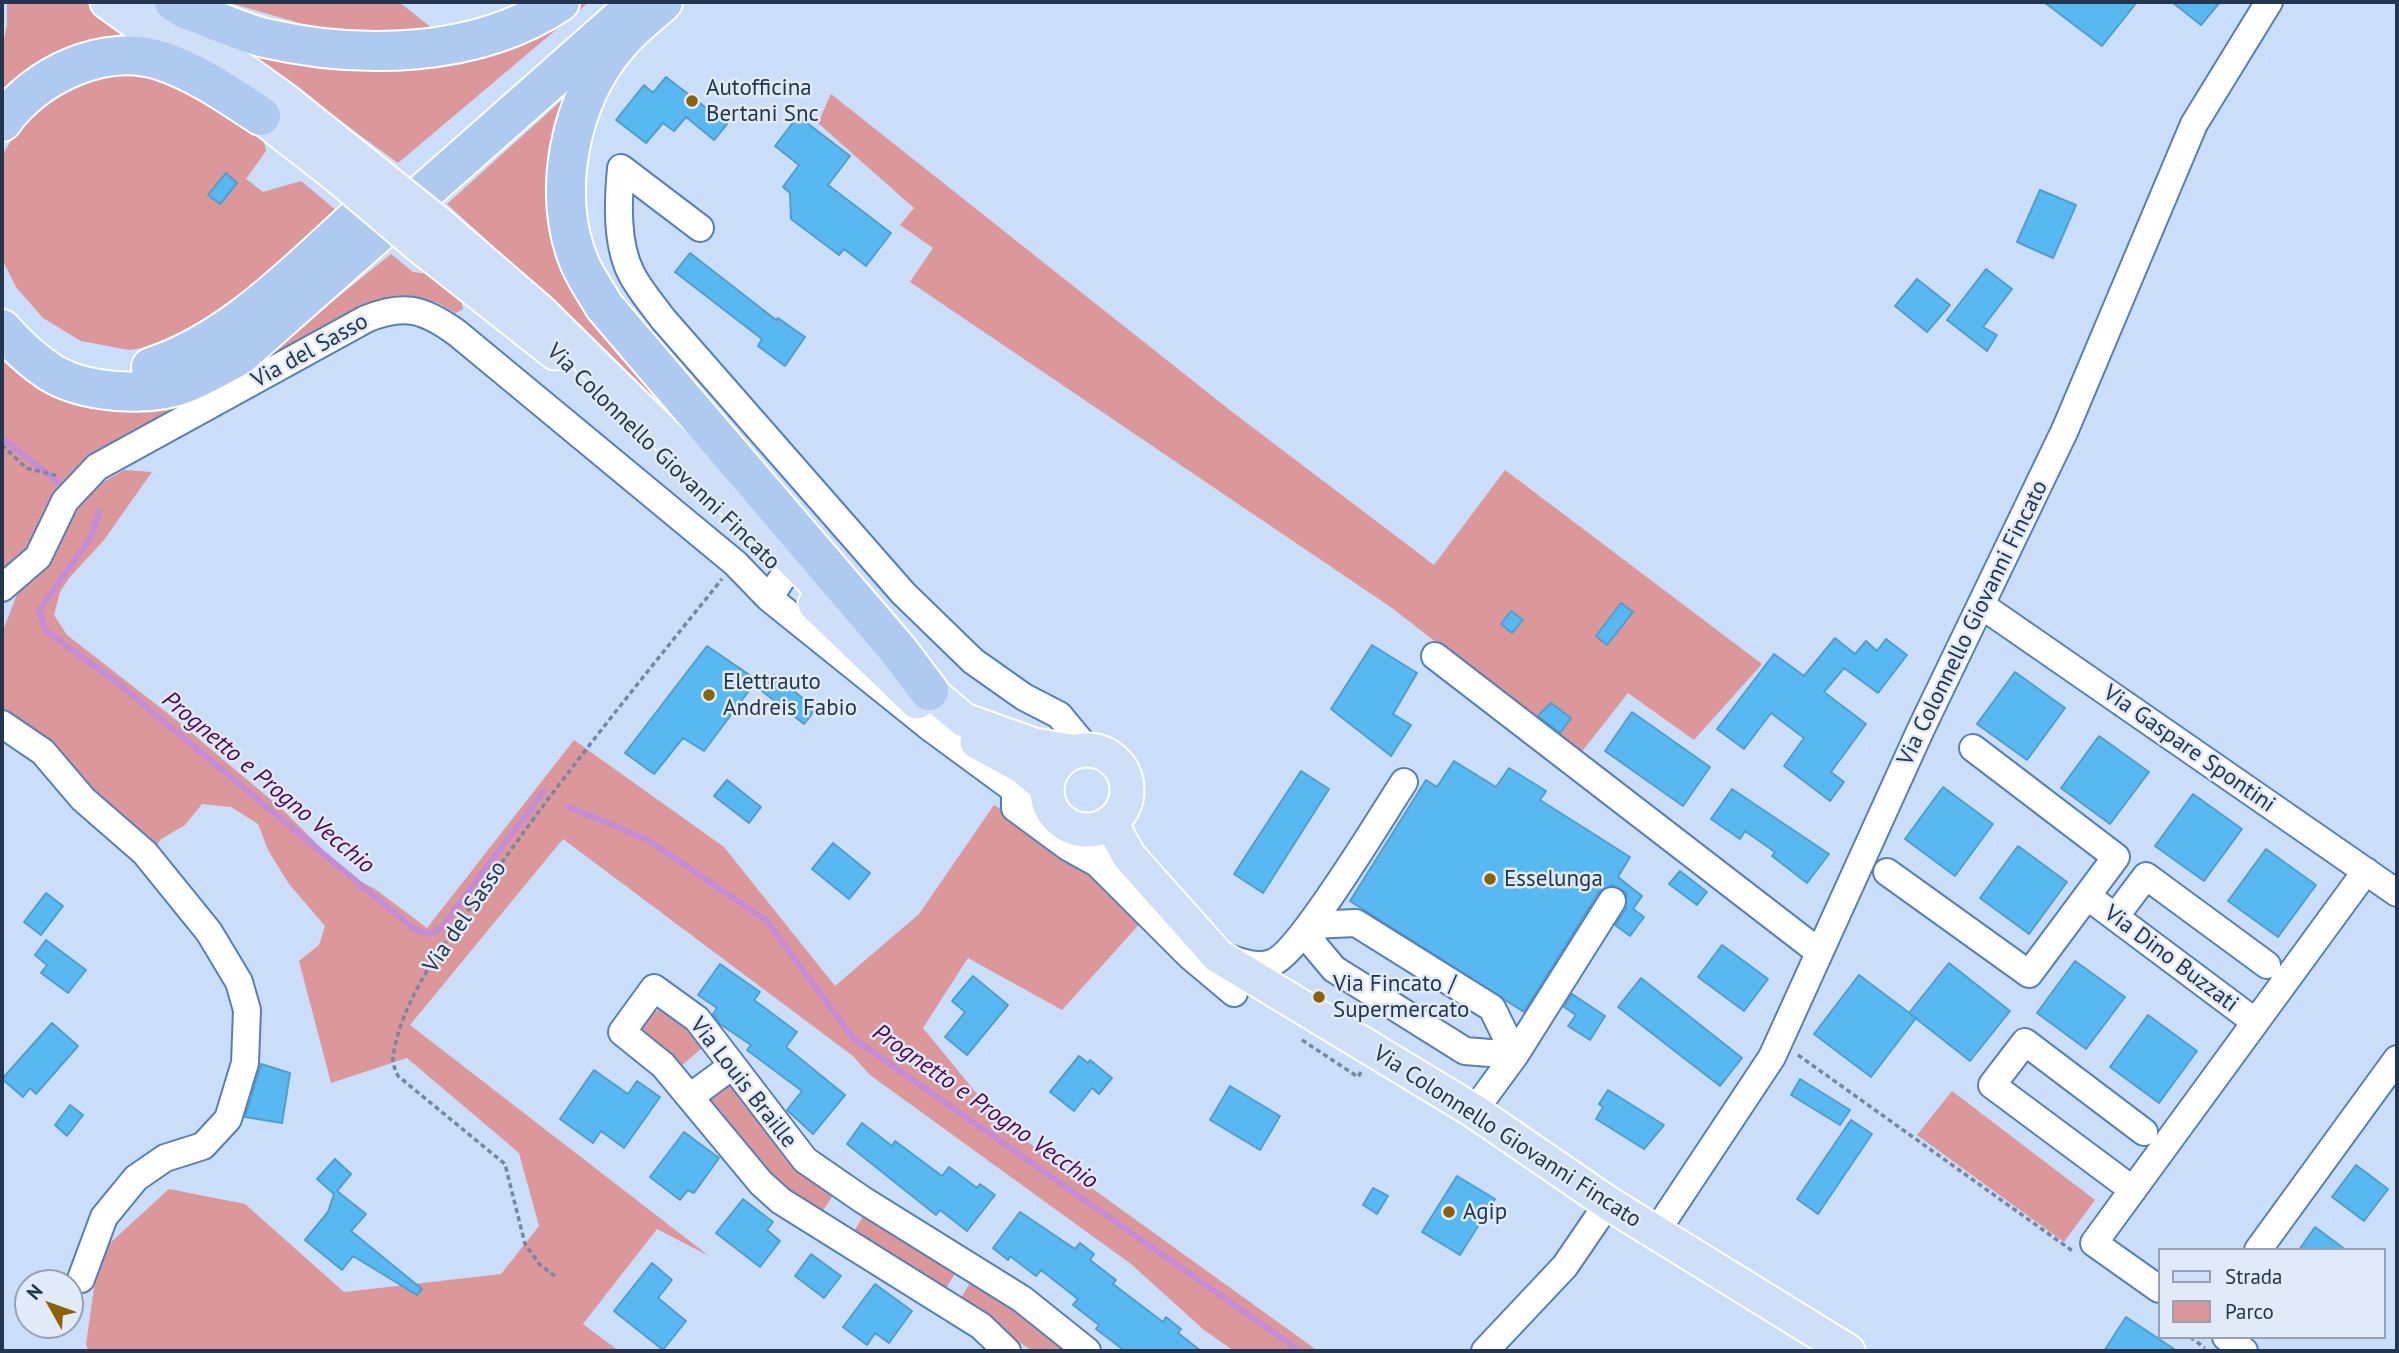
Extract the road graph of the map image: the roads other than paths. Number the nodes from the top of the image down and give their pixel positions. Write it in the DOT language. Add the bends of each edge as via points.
graph roads {
  1 [pos="107,2"];
  2 [pos="148,2"];
  3 [pos="174,2"];
  4 [pos="560,2"];
  5 [pos="604,2"];
  6 [pos="641,2"];
  7 [pos="663,2"];
  8 [pos="2269,2"];
  9 [pos="261,116"];
  10 [pos="2,122"];
  11 [pos="347,167"];
  12 [pos="700,228"];
  13 [pos="427,233"];
  14 [pos="2,302"];
  15 [pos="2,329"];
  16 [pos="777,586"];
  17 [pos="2,588"];
  18 [pos="1981,605"];
  19 [pos="1436,656"];
  20 [pos="929,691"];
  21 [pos="2,724"];
  22 [pos="1973,748"];
  23 [pos="1082,751"];
  24 [pos="1404,782"];
  25 [pos="1015,790"];
  26 [pos="1048,794"];
  27 [pos="1099,826"];
  28 [pos="1097,863"];
  29 [pos="1887,872"];
  30 [pos="2365,872"];
  31 [pos="2397,893"];
  32 [pos="2087,896"];
  33 [pos="1612,901"];
  34 [pos="2115,917"];
  35 [pos="1311,925"];
  36 [pos="1819,952"];
  37 [pos="1218,956"];
  38 [pos="2267,965"];
  39 [pos="1234,993"];
  40 [pos="2254,1021"];
  41 [pos="1515,1055"];
  42 [pos="2397,1059"];
  43 [pos="732,1066"];
  44 [pos="690,1097"];
  45 [pos="1474,1111"];
  46 [pos="2144,1132"];
  47 [pos="2133,1190"];
  48 [pos="1608,1203"];
  49 [pos="1656,1232"];
  50 [pos="2259,1248"];
  51 [pos="84,1271"];
  52 [pos="2158,1288"];
  53 [pos="2228,1339"];
  54 [pos="1007,1351"];
  55 [pos="1087,1351"];
  56 [pos="1485,1351"];
  57 [pos="1848,1351"];
  58 [pos="2244,1351"];
  1 -- 9 [label="main road, Via Colonnello Giovanni Fincato"];
  2 -- 11 [label="main road, Via Colonnello Giovanni Fincato" via="285,100"];
  3 -- 4 [label="highway" via="263,37 384,52 446,44 507,29"];
  5 -- 14 [label="highway" via="226,330 180,358 149,368 116,367 65,354 25,329"];
  6 -- 15 [label="highway" via="239,356 185,384 144,392 98,390 52,373"];
  7 -- 20 [label="highway" via="619,42 572,129 566,174 579,263 604,306"];
  8 -- 18 [label="street, Via Colonnello Giovanni Fincato" via="2194,124 2065,430"];
  9 -- 10 [label="highway" via="161,60 108,56 70,68 34,88"];
  9 -- 11 [label="main road, Via Colonnello Giovanni Fincato"];
  11 -- 13 [label="main road, Via Colonnello Giovanni Fincato, bridge"];
  12 -- 23 [label="street" via="621,168 618,200 631,272 663,319 903,593 972,661 1059,715"];
  13 -- 16 [label="main road, Via Colonnello Giovanni Fincato" via="593,385"];
  13 -- 20 [label="main road, Via Colonnello Giovanni Fincato" via="540,311"];
  16 -- 17 [label="street, Via del Sasso" via="735,563 457,333 436,318 410,309 386,310 366,319 97,467 65,501 38,557"];
  16 -- 25 [label="street, Via del Sasso" via="932,729"];
  16 -- 26 [label="main road, Via Colonnello Giovanni Fincato" via="918,703 1023,767"];
  18 -- 30 [label="street, Via Gaspare Spontini"];
  18 -- 36 [label="street, Via Colonnello Giovanni Fincato"];
  19 -- 36 [label="street"];
  20 -- 23 [label="main road, Via Colonnello Giovanni Fincato" via="964,720 1034,745"];
  21 -- 51 [label="street" via="43,752 83,799 145,853 209,932 239,982 247,1010 245,1063 228,1119 203,1146 165,1158 136,1178 104,1217"];
  22 -- 32 [label="street, Via Dino Buzzati" via="2116,857"];
  23 -- 26 [label="main road" via="1056,766"];
  23 -- 27 [label="main road, Via Colonnello Giovanni Fincato" via="1100,752 1114,760 1126,780 1125,804"];
  24 -- 35 [label="street"];
  25 -- 26 [label="street"];
  25 -- 28 [label="street" via="1015,808"];
  26 -- 27 [label="main road, Via Colonnello Giovanni Fincato" via="1063,822"];
  27 -- 28 [label="street"];
  27 -- 37 [label="main road, Via Colonnello Giovanni Fincato"];
  28 -- 39 [label="street"];
  29 -- 32 [label="street, Via Dino Buzzati" via="2029,974"];
  30 -- 31 [label="street, Via Gaspare Spontini"];
  30 -- 40 [label="street, Via Dino Buzzati"];
  32 -- 34 [label="street, Via Dino Buzzati"];
  33 -- 41 [label="street"];
  34 -- 38 [label="street" via="2146,876"];
  34 -- 40 [label="street, Via Dino Buzzati"];
  35 -- 37 [label="street" via="1275,962 1260,966"];
  35 -- 41 [label="street" via="1313,944 1334,969 1465,1051"];
  35 -- 41 [label="street" via="1356,923 1492,1008"];
  36 -- 49 [label="street, Via Colonnello Giovanni Fincato" via="1779,1041"];
  37 -- 45 [label="main road, Via Colonnello Giovanni Fincato"];
  40 -- 47 [label="street, Via Dino Buzzati"];
  41 -- 45 [label="street"];
  42 -- 50 [label="street"];
  43 -- 44 [label="street"];
  43 -- 44 [label="street, Via Louis Braille" via="697,1019 654,988 622,1032 663,1065"];
  43 -- 55 [label="street, Via Louis Braille" via="805,1160 1022,1299"];
  44 -- 54 [label="street, Via Louis Braille" via="781,1201 981,1326"];
  45 -- 48 [label="main road, Via Colonnello Giovanni Fincato"];
  46 -- 47 [label="street" via="2025,1042 1992,1085"];
  47 -- 52 [label="street, Via Dino Buzzati" via="2088,1250"];
  48 -- 49 [label="main road, Via Colonnello Giovanni Fincato"];
  48 -- 56 [label="street" via="1565,1266"];
  49 -- 57 [label="main road, Via Colonnello Giovanni Fincato"];
  53 -- 58 [label="street"];
}
